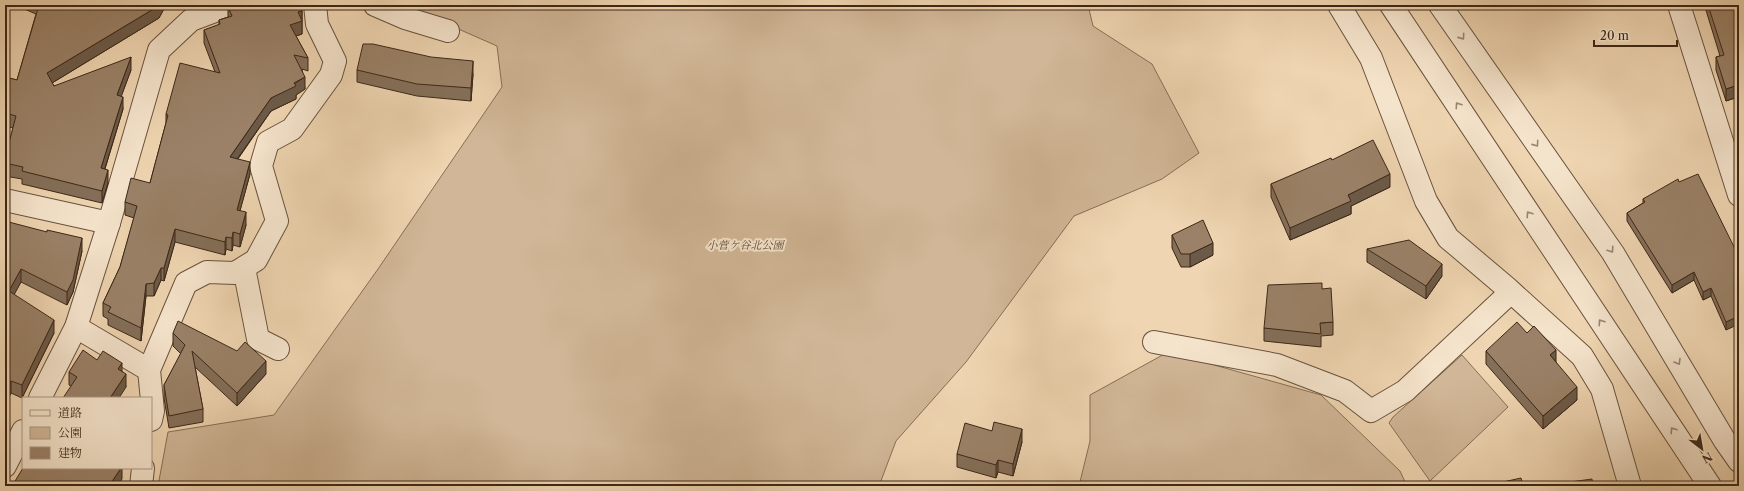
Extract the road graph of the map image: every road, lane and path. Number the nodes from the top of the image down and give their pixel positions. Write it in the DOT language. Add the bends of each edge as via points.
graph roads {
  1 [pos="231,5"];
  2 [pos="315,5"];
  3 [pos="375,5"];
  4 [pos="1338,5"];
  5 [pos="1391,5"];
  6 [pos="1440,5"];
  7 [pos="1679,5"];
  8 [pos="448,32"];
  9 [pos="1739,195"];
  10 [pos="5,200"];
  11 [pos="109,223"];
  12 [pos="244,268"];
  13 [pos="1511,292"];
  14 [pos="76,327"];
  15 [pos="1154,342"];
  16 [pos="278,349"];
  17 [pos="149,370"];
  18 [pos="41,397"];
  19 [pos="152,397"];
  20 [pos="152,401"];
  21 [pos="152,416"];
  22 [pos="22,433"];
  23 [pos="1739,461"];
  24 [pos="5,466"];
  25 [pos="143,469"];
  26 [pos="141,486"];
  27 [pos="1630,486"];
  28 [pos="1710,486"];
  1 -- 11 [label="street" via="191,20 159,50"];
  2 -- 12 [label="street" via="317,24 334,61 331,75 292,128 268,142 261,166 278,221 256,260"];
  3 -- 8 [label="street"];
  4 -- 13 [label="street" via="1371,58 1426,201 1448,238"];
  28 -- 5 [label="street, one-way"];
  6 -- 23 [label="street, one-way" via="1613,253"];
  7 -- 9 [label="street"];
  10 -- 11 [label="street"];
  11 -- 14 [label="street"];
  12 -- 16 [label="street" via="258,339"];
  12 -- 17 [label="street" via="235,274 207,272 186,283"];
  13 -- 15 [label="street" via="1405,391 1371,411 1345,391 1277,365"];
  13 -- 27 [label="street" via="1582,356 1590,369 1602,389"];
  14 -- 17 [label="street"];
  14 -- 18 [label="street"];
  17 -- 19 [label="street"];
  20 -- 21 [label="street"];
  22 -- 24 [label="street"];
  25 -- 26 [label="street"];
}
